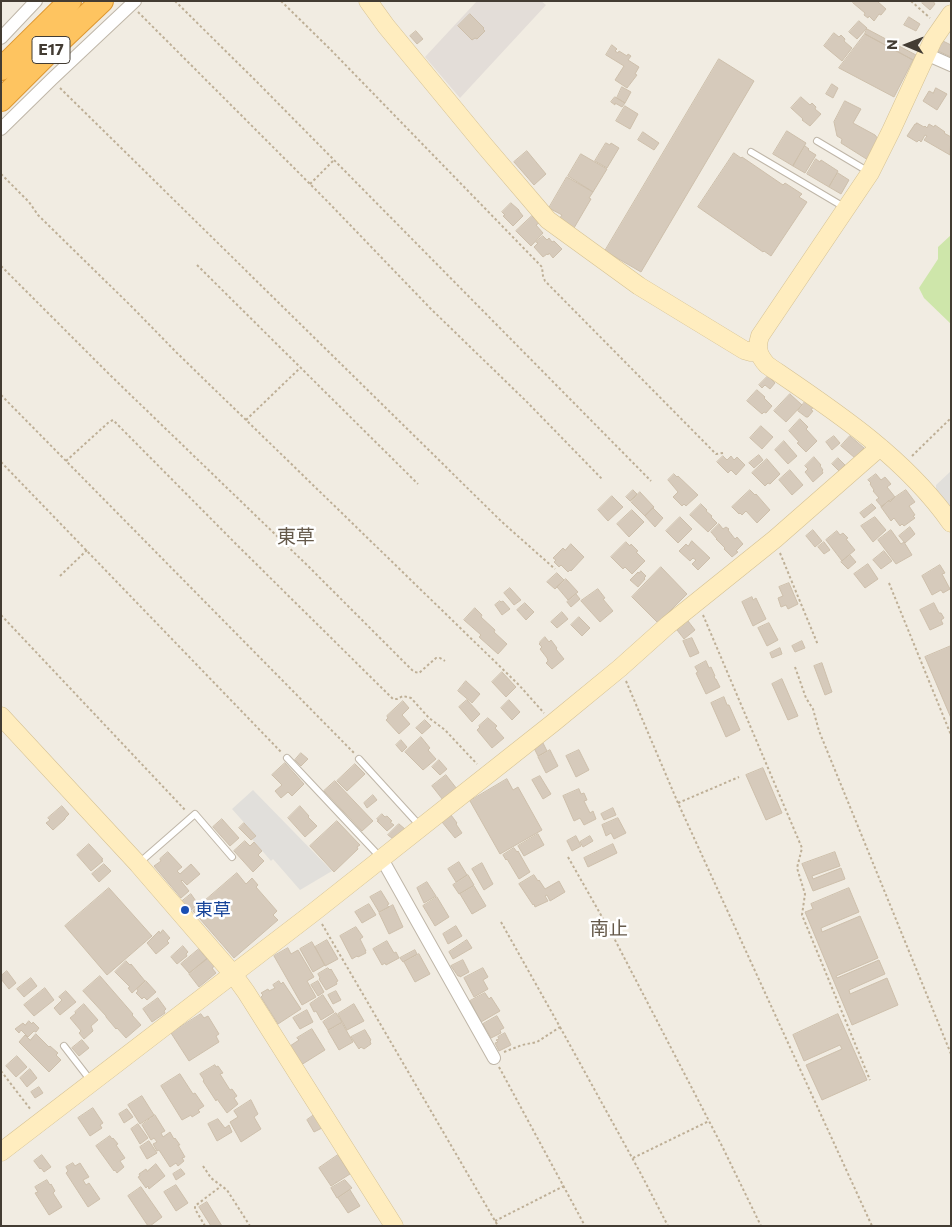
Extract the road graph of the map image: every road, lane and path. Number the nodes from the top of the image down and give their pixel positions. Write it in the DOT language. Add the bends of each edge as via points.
graph roads {
  1 [pos="36,1"];
  2 [pos="70,1"];
  3 [pos="102,1"];
  4 [pos="175,1"];
  5 [pos="281,1"];
  6 [pos="368,1"];
  7 [pos="912,1"];
  8 [pos="133,3"];
  9 [pos="946,21"];
  10 [pos="1,38"];
  11 [pos="926,54"];
  12 [pos="951,65"];
  13 [pos="1,69"];
  14 [pos="52,79"];
  15 [pos="1,100"];
  16 [pos="1,129"];
  17 [pos="817,141"];
  18 [pos="750,152"];
  19 [pos="334,160"];
  20 [pos="870,173"];
  21 [pos="1,174"];
  22 [pos="310,184"];
  23 [pos="846,208"];
  24 [pos="197,265"];
  25 [pos="1,266"];
  26 [pos="759,352"];
  27 [pos="300,368"];
  28 [pos="1,395"];
  29 [pos="951,418"];
  30 [pos="246,420"];
  31 [pos="880,447"];
  32 [pos="723,453"];
  33 [pos="66,461"];
  34 [pos="1,462"];
  35 [pos="901,466"];
  36 [pos="603,480"];
  37 [pos="651,481"];
  38 [pos="418,484"];
  39 [pos="951,523"];
  40 [pos="775,539"];
  41 [pos="87,550"];
  42 [pos="555,569"];
  43 [pos="60,576"];
  44 [pos="889,583"];
  45 [pos="697,602"];
  46 [pos="1,615"];
  47 [pos="818,645"];
  48 [pos="445,661"];
  49 [pos="795,667"];
  50 [pos="620,668"];
  51 [pos="1,716"];
  52 [pos="553,723"];
  53 [pos="951,735"];
  54 [pos="287,758"];
  55 [pos="359,759"];
  56 [pos="488,775"];
  57 [pos="739,777"];
  58 [pos="678,803"];
  59 [pos="191,817"];
  60 [pos="422,827"];
  61 [pos="232,857"];
  62 [pos="568,857"];
  63 [pos="382,859"];
  64 [pos="138,864"];
  65 [pos="314,912"];
  66 [pos="500,922"];
  67 [pos="233,974"];
  68 [pos="560,1027"];
  69 [pos="64,1046"];
  70 [pos="951,1054"];
  71 [pos="494,1058"];
  72 [pos="1,1071"];
  73 [pos="870,1080"];
  74 [pos="92,1082"];
  75 [pos="709,1121"];
  76 [pos="40,1122"];
  77 [pos="1,1152"];
  78 [pos="633,1158"];
  79 [pos="204,1166"];
  80 [pos="221,1186"];
  81 [pos="564,1186"];
  82 [pos="495,1221"];
  83 [pos="205,1226"];
  84 [pos="250,1226"];
  85 [pos="394,1226"];
  86 [pos="498,1226"];
  87 [pos="585,1226"];
  88 [pos="668,1226"];
  89 [pos="761,1226"];
  90 [pos="872,1226"];
  1 -- 10 [label="street"];
  2 -- 13 [label="highway, E17"];
  3 -- 15 [label="highway, E17"];
  4 -- 19 [label="path"];
  5 -- 32 [label="path" via="542,266 545,282 716,454"];
  6 -- 26 [label="street" via="548,220 639,286 744,350"];
  7 -- 9 [label="path"];
  8 -- 14 [label="street"];
  8 -- 22 [label="path"];
  9 -- 11 [label="street"];
  11 -- 12 [label="street"];
  11 -- 20 [label="street"];
  14 -- 16 [label="street"];
  14 -- 42 [label="path" via="488,508"];
  17 -- 20 [label="lane"];
  18 -- 23 [label="lane"];
  19 -- 22 [label="path"];
  19 -- 37 [label="path"];
  20 -- 23 [label="street"];
  21 -- 30 [label="path" via="30,202 38,215"];
  22 -- 36 [label="path"];
  23 -- 26 [label="street" via="760,336"];
  24 -- 27 [label="path"];
  25 -- 48 [label="path" via="412,670 419,673 436,658"];
  26 -- 31 [label="street" via="767,365"];
  27 -- 30 [label="path"];
  27 -- 38 [label="path"];
  28 -- 33 [label="path"];
  29 -- 35 [label="path"];
  30 -- 52 [label="path"];
  31 -- 35 [label="street"];
  31 -- 40 [label="street"];
  33 -- 55 [label="path"];
  33 -- 56 [label="path" via="113,420 393,699 410,698"];
  34 -- 41 [label="path"];
  35 -- 39 [label="street"];
  40 -- 45 [label="street"];
  40 -- 47 [label="path"];
  41 -- 43 [label="path"];
  41 -- 54 [label="path"];
  44 -- 53 [label="path"];
  45 -- 50 [label="street"];
  45 -- 73 [label="path" via="802,848 797,868 805,894 802,915"];
  46 -- 59 [label="path"];
  49 -- 70 [label="path"];
  50 -- 52 [label="street"];
  50 -- 58 [label="path"];
  51 -- 64 [label="street"];
  52 -- 56 [label="street"];
  54 -- 63 [label="lane"];
  55 -- 60 [label="lane"];
  56 -- 60 [label="street"];
  57 -- 58 [label="path"];
  58 -- 90 [label="path"];
  59 -- 61 [label="lane" via="195,814"];
  59 -- 64 [label="lane"];
  60 -- 63 [label="street"];
  62 -- 75 [label="path"];
  63 -- 65 [label="street"];
  63 -- 71 [label="street"];
  64 -- 67 [label="street"];
  65 -- 67 [label="street"];
  65 -- 82 [label="path"];
  66 -- 68 [label="path"];
  67 -- 74 [label="street"];
  67 -- 85 [label="street"];
  68 -- 71 [label="path" via="537,1042 508,1050"];
  68 -- 78 [label="path"];
  69 -- 74 [label="lane"];
  71 -- 81 [label="path"];
  72 -- 76 [label="path"];
  74 -- 76 [label="street"];
  75 -- 78 [label="path"];
  75 -- 89 [label="path"];
  76 -- 77 [label="street"];
  78 -- 88 [label="path"];
  79 -- 80 [label="path"];
  80 -- 83 [label="path" via="195,1206"];
  80 -- 84 [label="path" via="227,1190"];
  81 -- 82 [label="path"];
  81 -- 87 [label="path"];
  82 -- 86 [label="path"];
}
